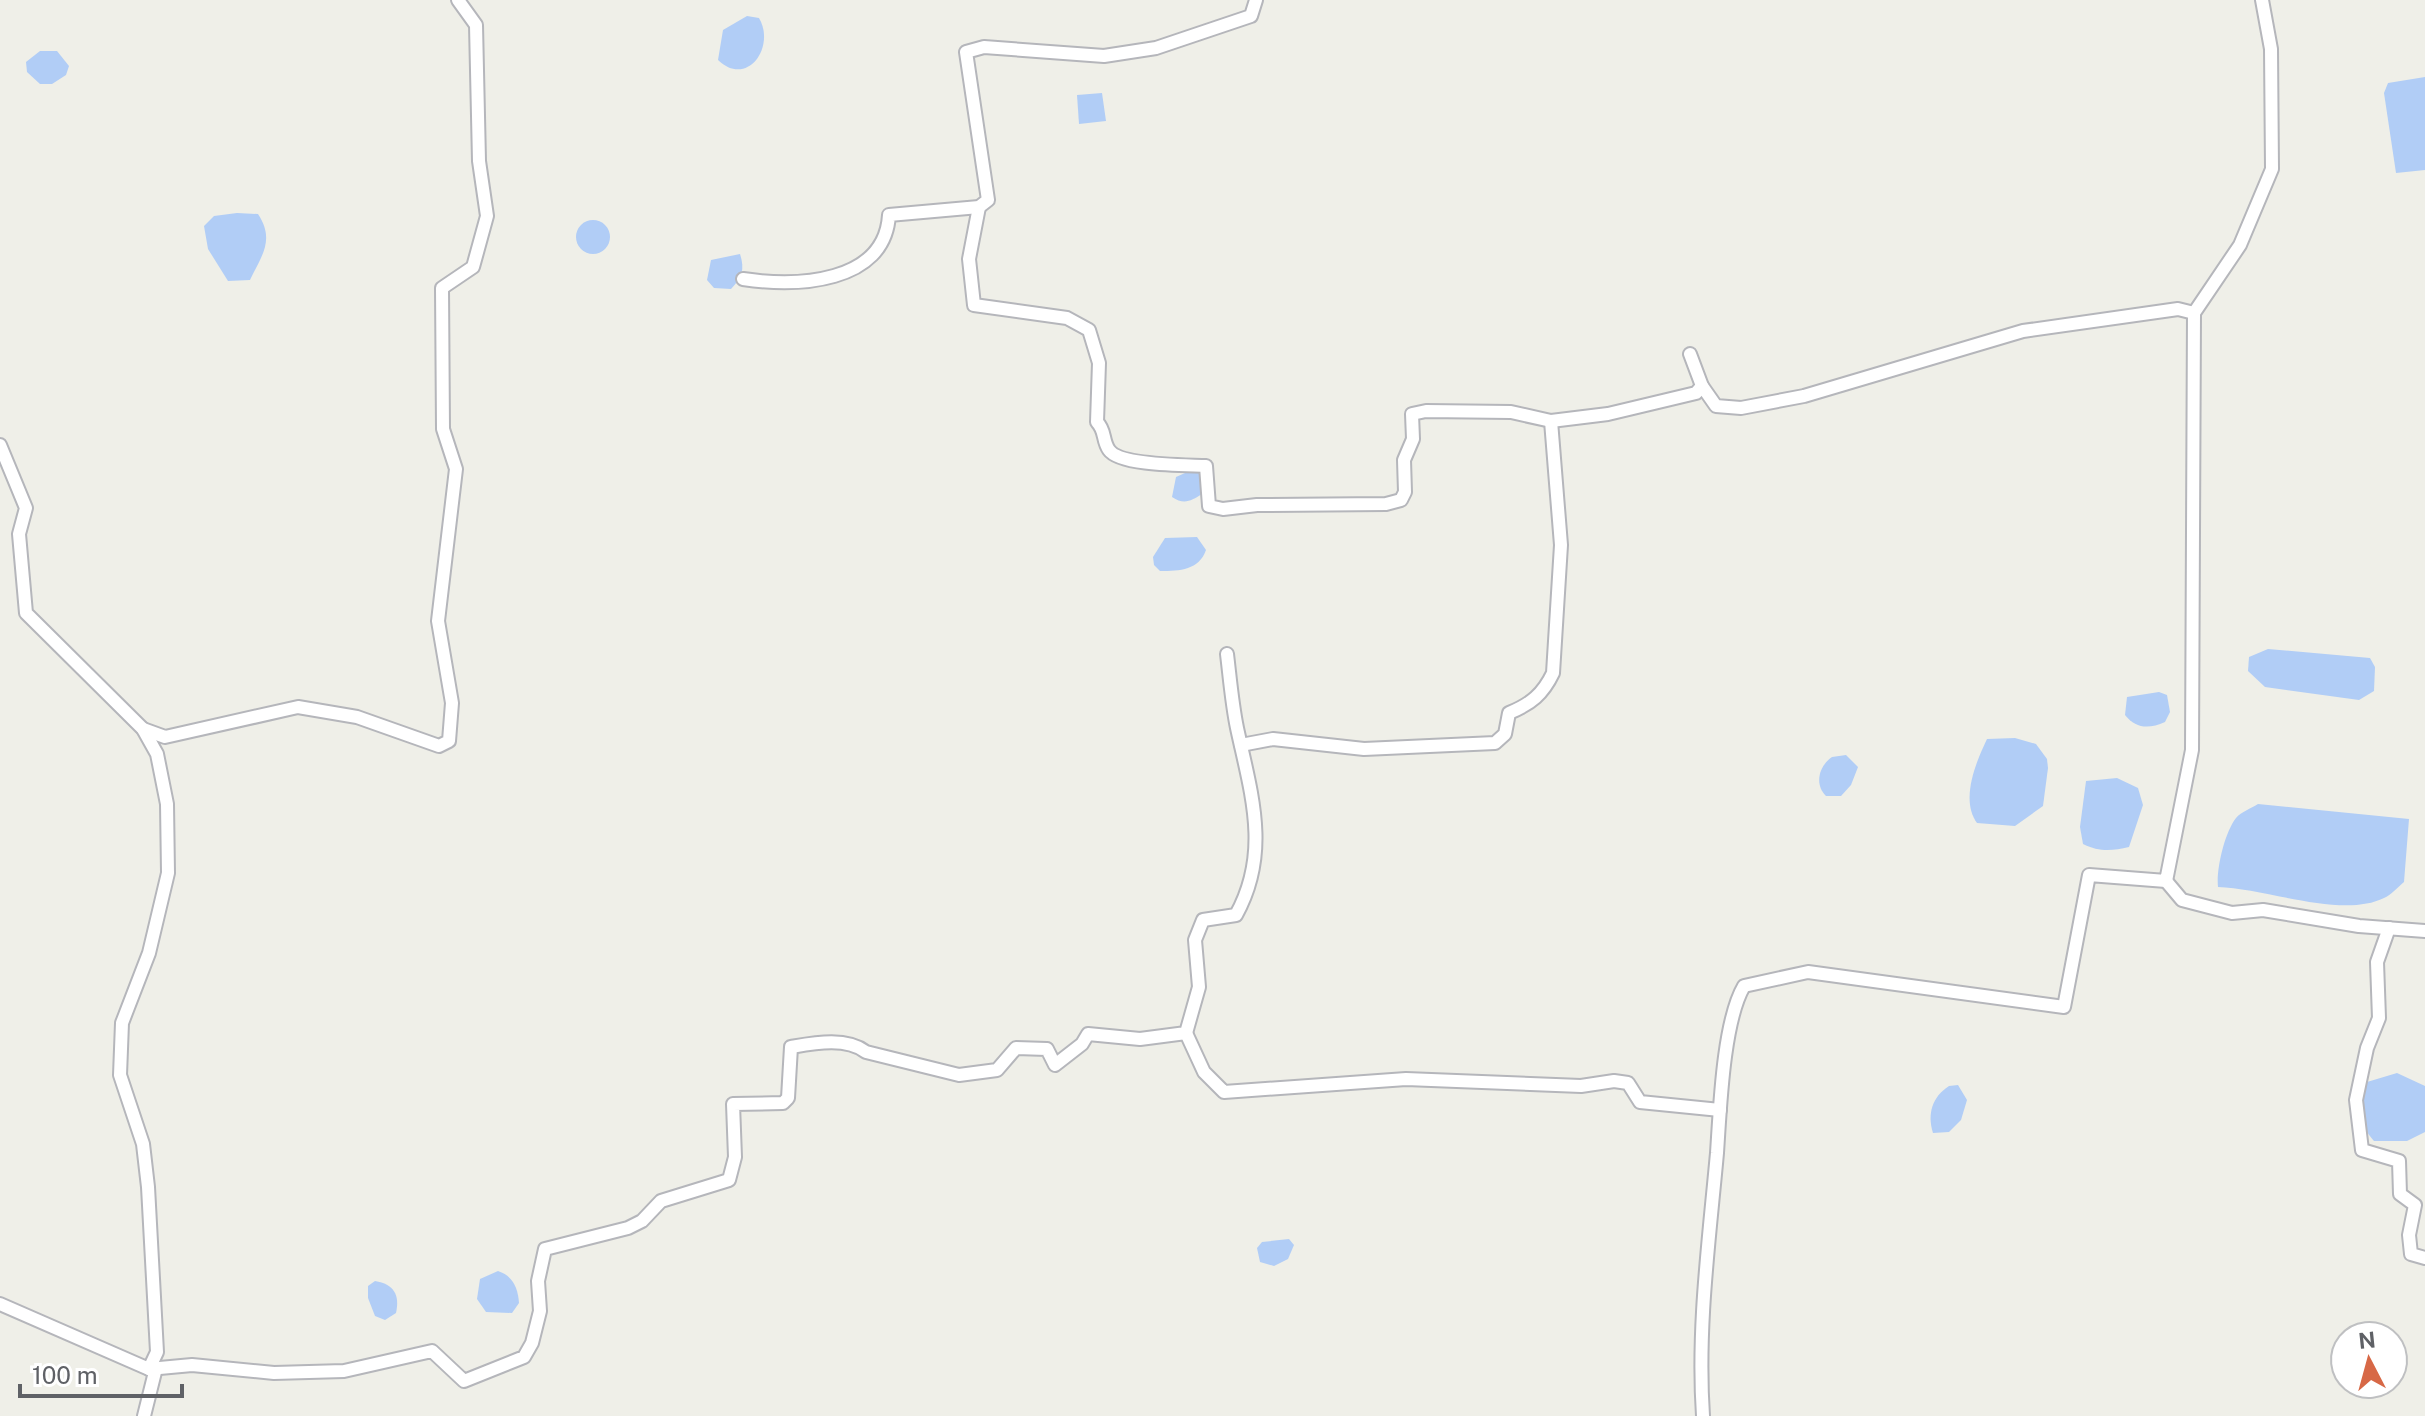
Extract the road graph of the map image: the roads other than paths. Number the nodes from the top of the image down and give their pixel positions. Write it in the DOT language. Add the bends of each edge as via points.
graph roads {
  1 [pos="458,0"];
  2 [pos="1256,0"];
  3 [pos="2262,0"];
  4 [pos="979,207"];
  5 [pos="743,279"];
  6 [pos="2194,313"];
  7 [pos="1690,354"];
  8 [pos="1702,386"];
  9 [pos="1551,421"];
  10 [pos="0,445"];
  11 [pos="1227,654"];
  12 [pos="143,729"];
  13 [pos="1241,745"];
  14 [pos="2166,881"];
  15 [pos="2389,928"];
  16 [pos="2425,931"];
  17 [pos="1186,1033"];
  18 [pos="1720,1110"];
  19 [pos="2425,1258"];
  20 [pos="0,1304"];
  21 [pos="149,1369"];
  22 [pos="144,1416"];
  23 [pos="1703,1416"];
  1 -- 12 [label="street" via="476,25 479,161 487,216 473,267 442,288 443,429 456,469 438,621 452,703 449,741 439,746 357,717 298,707 165,737"];
  2 -- 4 [label="street" via="1251,16 1156,48 1104,56 984,47 966,52 988,200"];
  3 -- 6 [label="street" via="2271,49 2272,169 2240,245"];
  4 -- 5 [label="street" via="889,215 888,236 848,272 772,283"];
  4 -- 9 [label="street" via="969,259 974,305 1067,318 1089,330 1099,363 1097,422 1109,450 1121,460 1206,466 1209,506 1386,504 1401,500 1405,492 1412,414 1511,412"];
  6 -- 8 [label="street" via="2178,309 2023,331 1831,389 1741,408 1716,406"];
  6 -- 14 [label="street" via="2192,750"];
  7 -- 8 [label="street"];
  8 -- 9 [label="street" via="1696,393 1608,414"];
  9 -- 13 [label="street" via="1561,545 1553,673 1538,696 1509,713 1505,734 1495,743 1461,745 1364,749 1273,739"];
  10 -- 12 [label="street" via="26,508 19,534 26,613"];
  11 -- 13 [label="street"];
  12 -- 21 [label="street" via="157,754 170,843 149,953 122,1023 120,1075 143,1144 148,1187 157,1352"];
  13 -- 17 [label="street" via="1258,838 1250,883 1236,915 1203,920 1195,940 1199,987"];
  14 -- 15 [label="street" via="2182,900 2232,913 2263,910"];
  14 -- 18 [label="street" via="2089,875 2064,1007 1808,972 1744,986 1734,1002"];
  15 -- 16 [label="street"];
  15 -- 19 [label="street" via="2377,962 2379,1018 2356,1100 2362,1150 2399,1161 2400,1194 2415,1205 2411,1254"];
  17 -- 18 [label="street" via="1204,1072 1224,1092 1406,1079 1581,1086 1614,1081 1628,1083 1640,1102"];
  17 -- 21 [label="street" via="1140,1039 1088,1034 1055,1065 1047,1049 1016,1048 997,1070 959,1075 856,1045 791,1047 788,1098 783,1103 733,1104 735,1157 729,1180 661,1201 628,1228 545,1249 532,1343 524,1357 479,1377 458,1378 432,1351 344,1371 274,1373 192,1365"];
  18 -- 23 [label="street" via="1699,1362"];
  20 -- 21 [label="street"];
  21 -- 22 [label="street" via="155,1372"];
}
